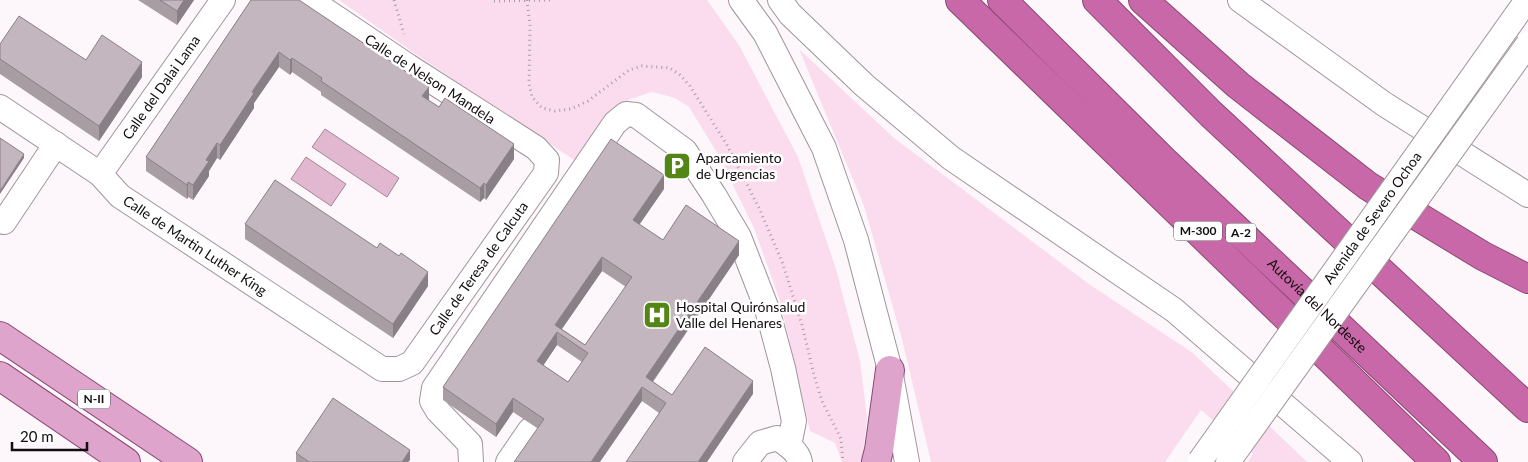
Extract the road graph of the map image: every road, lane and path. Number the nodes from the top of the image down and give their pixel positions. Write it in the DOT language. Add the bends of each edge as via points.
graph roads {
  1 [pos="223,0"];
  2 [pos="310,0"];
  3 [pos="550,0"];
  4 [pos="741,0"];
  5 [pos="780,0"];
  6 [pos="960,0"];
  7 [pos="1002,0"];
  8 [pos="1097,0"];
  9 [pos="1144,0"];
  10 [pos="1240,0"];
  11 [pos="1527,0"];
  12 [pos="494,1"];
  13 [pos="1528,44"];
  14 [pos="0,107"];
  15 [pos="56,144"];
  16 [pos="547,160"];
  17 [pos="100,174"];
  18 [pos="1528,195"];
  19 [pos="1,223"];
  20 [pos="1528,279"];
  21 [pos="0,336"];
  22 [pos="399,370"];
  23 [pos="890,370"];
  24 [pos="0,376"];
  25 [pos="1528,408"];
  26 [pos="530,430"];
  27 [pos="795,454"];
  28 [pos="126,462"];
  29 [pos="188,462"];
  30 [pos="471,462"];
  31 [pos="508,462"];
  32 [pos="745,462"];
  33 [pos="876,462"];
  34 [pos="907,462"];
  35 [pos="1200,462"];
  36 [pos="1228,462"];
  37 [pos="1350,462"];
  38 [pos="1436,462"];
  39 [pos="1484,462"];
  1 -- 17 [label="street, Calle del Dalai Lama"];
  2 -- 16 [label="street, Calle de Nelson Mandela" via="536,148"];
  3 -- 12 [label="path"];
  4 -- 23 [label="street" via="765,33 824,148 856,240"];
  5 -- 37 [label="street" via="790,14 864,84 951,158 1174,310"];
  6 -- 38 [label="highway, M-300"];
  7 -- 39 [label="highway, Autovía del Nordeste / A-2" via="1164,161"];
  8 -- 25 [label="highway" via="1218,121"];
  9 -- 20 [label="highway" via="1238,85 1368,186 1483,256"];
  10 -- 18 [label="street" via="1384,104"];
  11 -- 35 [label="street, Avenida de Severo Ochoa, bridge"];
  13 -- 36 [label="street, Avenida de Severo Ochoa, bridge"];
  14 -- 15 [label="street, Calle de Martin Luther King"];
  15 -- 17 [label="street, Calle de Martin Luther King"];
  15 -- 19 [label="street"];
  16 -- 22 [label="street, Calle de Teresa de Calcuta" via="546,172 440,324 412,363"];
  17 -- 22 [label="street, Calle de Martin Luther King" via="120,196 382,369"];
  21 -- 29 [label="main road, N-II"];
  23 -- 33 [label="main road"];
  23 -- 34 [label="street"];
  24 -- 28 [label="main road, N-II"];
  26 -- 31 [label="street"];
  27 -- 30 [label="street" via="794,422 783,368 767,309 739,237 685,151 636,115 626,114 615,124 434,388 432,401 470,444"];
  27 -- 32 [label="street" via="777,438 760,443"];
}
